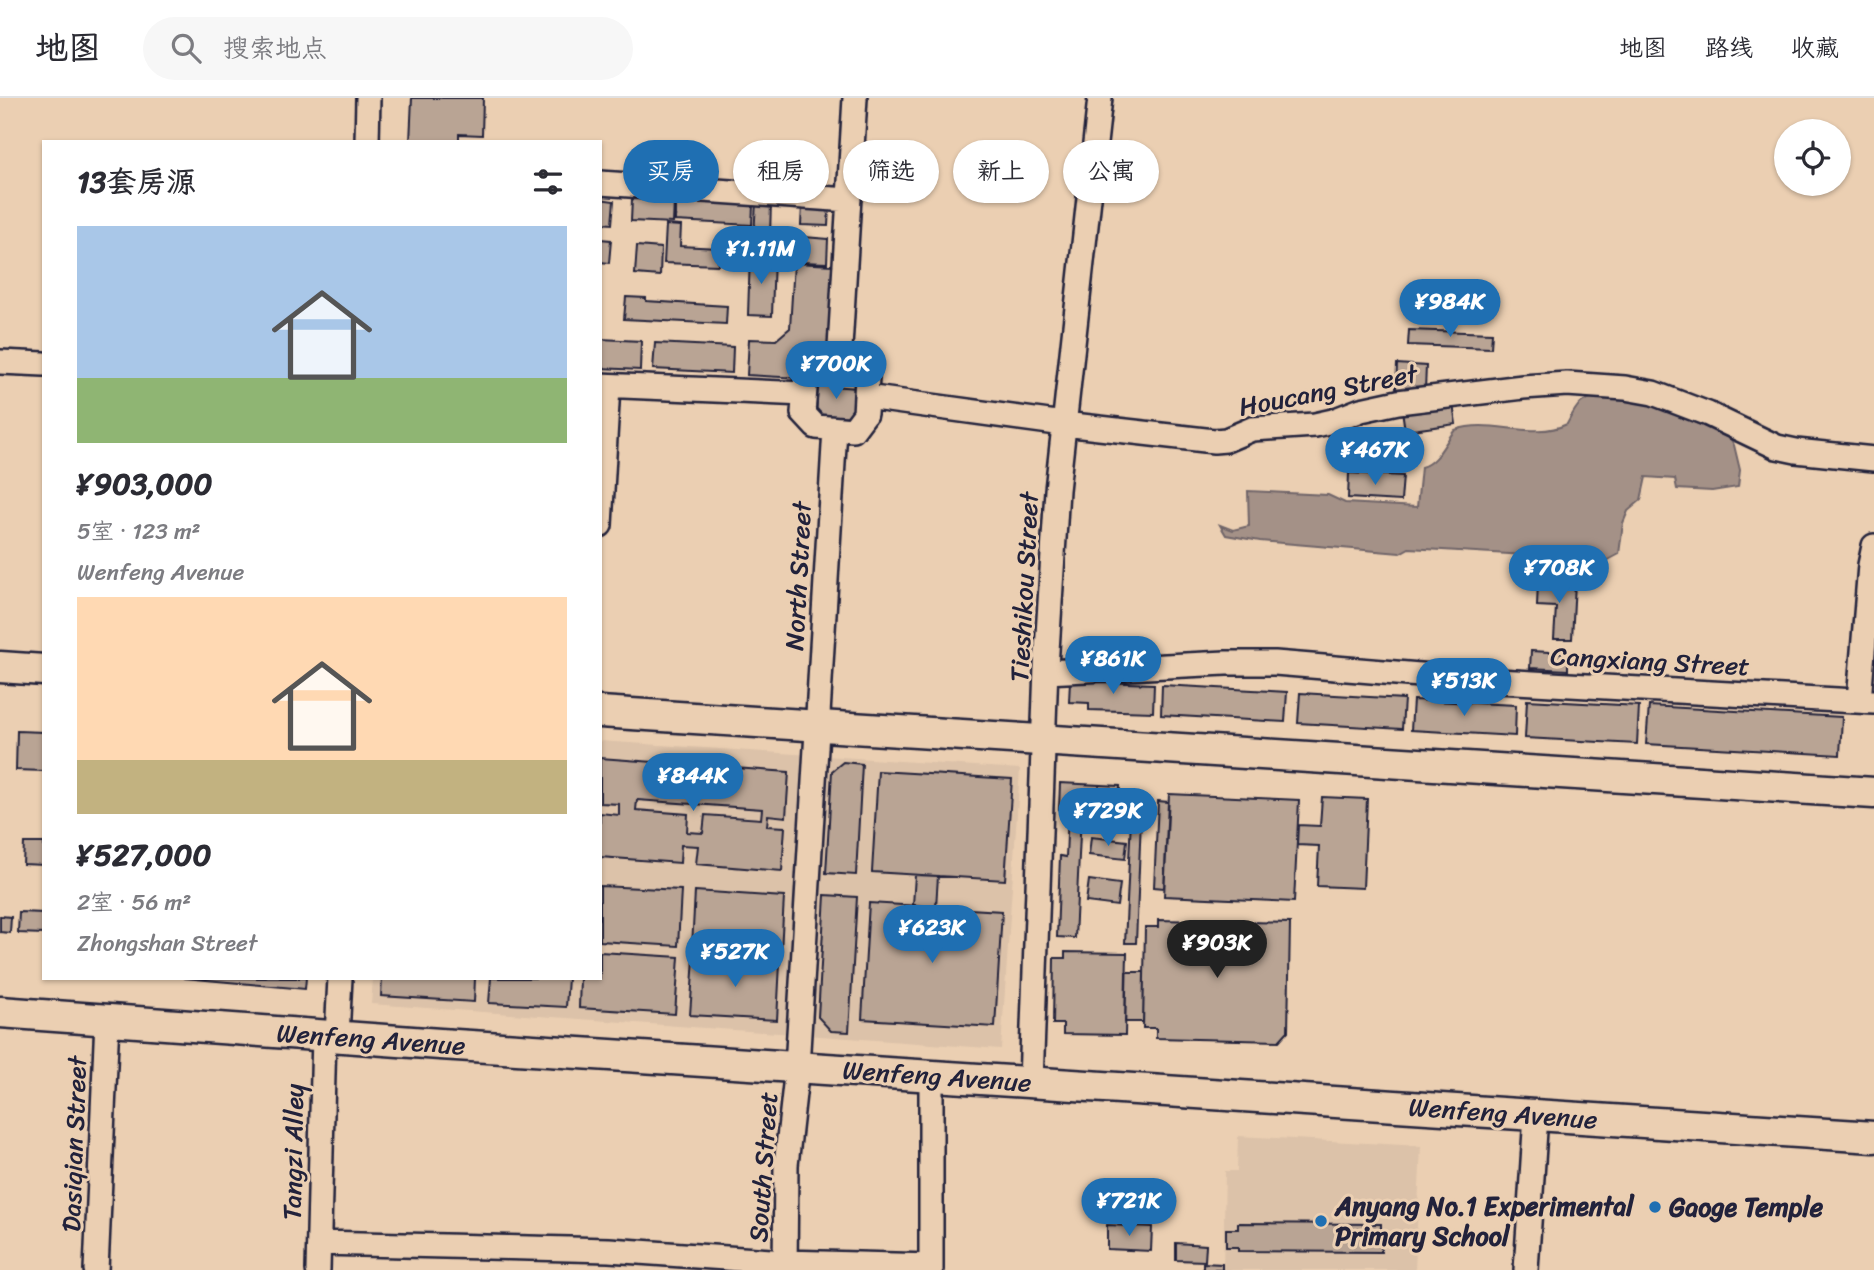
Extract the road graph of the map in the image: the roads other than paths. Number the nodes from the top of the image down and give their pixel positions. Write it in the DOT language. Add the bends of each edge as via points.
graph roads {
  1 [pos="368,98"];
  2 [pos="855,98"];
  3 [pos="1100,98"];
  4 [pos="367,140"];
  5 [pos="853,140"];
  6 [pos="602,183"];
  7 [pos="843,200"];
  8 [pos="849,203"];
  9 [pos="0,362"];
  10 [pos="42,364"];
  11 [pos="839,364"];
  12 [pos="604,386"];
  13 [pos="804,394"];
  14 [pos="866,397"];
  15 [pos="1064,424"];
  16 [pos="835,429"];
  17 [pos="602,456"];
  18 [pos="1874,459"];
  19 [pos="1874,546"];
  20 [pos="0,667"];
  21 [pos="42,670"];
  22 [pos="1046,672"];
  23 [pos="1867,702"];
  24 [pos="602,712"];
  25 [pos="817,727"];
  26 [pos="1044,741"];
  27 [pos="1874,793"];
  28 [pos="340,980"];
  29 [pos="0,1012"];
  30 [pos="107,1020"];
  31 [pos="330,1036"];
  32 [pos="797,1067"];
  33 [pos="931,1076"];
  34 [pos="1031,1082"];
  35 [pos="1536,1115"];
  36 [pos="1874,1137"];
  37 [pos="319,1243"];
  38 [pos="785,1266"];
  39 [pos="931,1268"];
  40 [pos="96,1270"];
  41 [pos="318,1270"];
  42 [pos="1526,1270"];
  1 -- 4 [label="street"];
  2 -- 5 [label="street"];
  3 -- 15 [label="street, Tieshikou Street"];
  6 -- 7 [label="street"];
  8 -- 11 [label="street"];
  9 -- 10 [label="street"];
  11 -- 13 [label="street" via="820,363 806,376"];
  11 -- 14 [label="street" via="857,365 867,377"];
  12 -- 13 [label="street"];
  12 -- 17 [label="street"];
  13 -- 16 [label="street" via="803,413 816,428"];
  14 -- 15 [label="street, Houcang Street"];
  14 -- 16 [label="street" via="865,414 853,430"];
  15 -- 18 [label="street, Houcang Street" via="1226,440 1252,429 1315,425 1398,402 1567,384 1653,393 1777,447"];
  15 -- 22 [label="street, Tieshikou Street"];
  16 -- 25 [label="street, North Street"];
  19 -- 23 [label="street"];
  20 -- 21 [label="main road"];
  22 -- 23 [label="street, Cangxiang Street" via="1275,663 1479,680"];
  22 -- 26 [label="street, Tieshikou Street"];
  24 -- 25 [label="main road"];
  25 -- 26 [label="main road"];
  25 -- 32 [label="street, North Street"];
  26 -- 27 [label="main road"];
  26 -- 34 [label="street, Tieshikou Street"];
  28 -- 31 [label="street, Tangzi Alley"];
  29 -- 30 [label="main road, Wenfeng Avenue"];
  30 -- 31 [label="main road, Wenfeng Avenue"];
  30 -- 40 [label="street, Dasiqian Street"];
  31 -- 32 [label="main road, Wenfeng Avenue"];
  31 -- 37 [label="street, Tangzi Alley"];
  32 -- 33 [label="main road, Wenfeng Avenue"];
  32 -- 38 [label="street, South Street" via="786,1165"];
  33 -- 34 [label="main road, Wenfeng Avenue"];
  33 -- 39 [label="street"];
  34 -- 35 [label="main road, Wenfeng Avenue"];
  35 -- 36 [label="main road, Wenfeng Avenue"];
  35 -- 42 [label="street"];
  37 -- 38 [label="street" via="609,1250"];
  37 -- 41 [label="street, Tangzi Alley"];
  38 -- 39 [label="street"];
}
